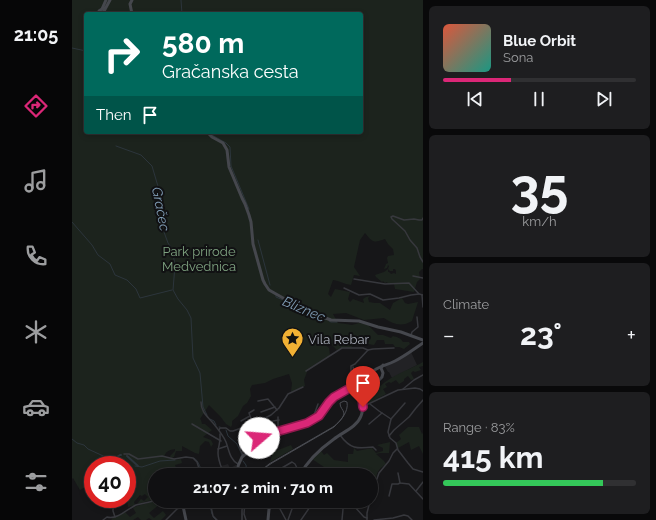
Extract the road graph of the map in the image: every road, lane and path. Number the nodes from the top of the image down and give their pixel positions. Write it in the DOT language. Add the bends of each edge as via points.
graph roads {
  1 [pos="106,0"];
  2 [pos="110,0"];
  3 [pos="132,0"];
  4 [pos="100,12"];
  5 [pos="104,12"];
  6 [pos="132,12"];
  7 [pos="209,134"];
  8 [pos="423,218"];
  9 [pos="423,262"];
  10 [pos="413,276"];
  11 [pos="423,278"];
  12 [pos="354,279"];
  13 [pos="344,288"];
  14 [pos="419,294"];
  15 [pos="423,295"];
  16 [pos="423,307"];
  17 [pos="417,317"];
  18 [pos="411,335"];
  19 [pos="423,343"];
  20 [pos="394,348"];
  21 [pos="368,350"];
  22 [pos="353,367"];
  23 [pos="380,368"];
  24 [pos="306,371"];
  25 [pos="423,375"];
  26 [pos="303,387"];
  27 [pos="352,387"];
  28 [pos="366,387"];
  29 [pos="403,389"];
  30 [pos="423,391"];
  31 [pos="423,400"];
  32 [pos="258,401"];
  33 [pos="201,402"];
  34 [pos="405,403"];
  35 [pos="318,404"];
  36 [pos="370,404"];
  37 [pos="275,407"];
  38 [pos="363,407"];
  39 [pos="254,410"];
  40 [pos="277,410"];
  41 [pos="261,412"];
  42 [pos="382,413"];
  43 [pos="250,416"];
  44 [pos="278,416"];
  45 [pos="314,419"];
  46 [pos="391,419"];
  47 [pos="279,420"];
  48 [pos="241,421"];
  49 [pos="273,421"];
  50 [pos="266,422"];
  51 [pos="253,423"];
  52 [pos="192,424"];
  53 [pos="369,424"];
  54 [pos="219,431"];
  55 [pos="246,431"];
  56 [pos="278,432"];
  57 [pos="269,434"];
  58 [pos="340,435"];
  59 [pos="389,436"];
  60 [pos="220,441"];
  61 [pos="239,442"];
  62 [pos="227,446"];
  63 [pos="218,449"];
  64 [pos="397,449"];
  65 [pos="250,450"];
  66 [pos="376,450"];
  67 [pos="124,454"];
  68 [pos="243,455"];
  69 [pos="238,464"];
  70 [pos="199,468"];
  71 [pos="222,468"];
  72 [pos="238,468"];
  73 [pos="281,468"];
  74 [pos="297,468"];
  75 [pos="304,468"];
  76 [pos="423,472"];
  77 [pos="398,473"];
  78 [pos="378,476"];
  79 [pos="423,482"];
  80 [pos="400,483"];
  81 [pos="416,491"];
  82 [pos="389,496"];
  83 [pos="423,499"];
  84 [pos="148,502"];
  85 [pos="113,508"];
  86 [pos="178,508"];
  87 [pos="185,508"];
  88 [pos="211,508"];
  89 [pos="244,508"];
  90 [pos="270,508"];
  91 [pos="280,508"];
  92 [pos="292,508"];
  93 [pos="308,508"];
  94 [pos="343,508"];
  95 [pos="356,508"];
  96 [pos="369,508"];
  97 [pos="115,517"];
  98 [pos="367,519"];
  99 [pos="103,520"];
  100 [pos="166,520"];
  101 [pos="186,520"];
  102 [pos="217,520"];
  103 [pos="246,520"];
  104 [pos="268,520"];
  105 [pos="287,520"];
  106 [pos="301,520"];
  107 [pos="342,520"];
  108 [pos="374,520"];
  109 [pos="380,520"];
  110 [pos="412,520"];
  1 -- 4 [label="main road"];
  2 -- 5 [label="main road"];
  3 -- 6 [label="main road"];
  7 -- 18 [label="main road" via="224,143 228,150 229,165 249,215 253,244 263,280 269,290 302,310 329,319 359,321"];
  8 -- 9 [label="street" via="404,220 391,217 417,248"];
  10 -- 11 [label="street"];
  12 -- 14 [label="street" via="385,284 409,283"];
  13 -- 14 [label="street" via="359,295 370,294 383,300"];
  14 -- 15 [label="street"];
  15 -- 16 [label="street"];
  17 -- 18 [label="street" via="418,328"];
  18 -- 19 [label="main road"];
  19 -- 23 [label="main road"];
  20 -- 21 [label="street"];
  21 -- 24 [label="street" via="342,348"];
  21 -- 27 [label="street" via="351,366 347,378"];
  22 -- 27 [label="street" via="355,379"];
  23 -- 28 [label="main road" via="370,375"];
  23 -- 28 [label="main road" via="382,378"];
  25 -- 29 [label="street"];
  26 -- 40 [label="street" via="288,394"];
  27 -- 28 [label="main road"];
  27 -- 45 [label="main road" via="333,398"];
  28 -- 38 [label="main road" via="362,398"];
  29 -- 30 [label="street" via="415,388"];
  29 -- 36 [label="street"];
  31 -- 59 [label="street"];
  32 -- 37 [label="street" via="268,399"];
  33 -- 54 [label="street" via="205,415"];
  34 -- 46 [label="street"];
  35 -- 45 [label="street"];
  36 -- 38 [label="street"];
  36 -- 42 [label="street"];
  37 -- 40 [label="street"];
  37 -- 41 [label="street"];
  38 -- 58 [label="main road" via="358,422"];
  39 -- 43 [label="street" via="249,413"];
  40 -- 51 [label="street"];
  42 -- 46 [label="street"];
  42 -- 53 [label="street"];
  43 -- 48 [label="street"];
  43 -- 51 [label="street"];
  44 -- 47 [label="street"];
  45 -- 56 [label="main road"];
  46 -- 59 [label="street"];
  47 -- 49 [label="street"];
  47 -- 56 [label="street"];
  50 -- 57 [label="street"];
  51 -- 54 [label="street" via="233,431 220,428"];
  52 -- 60 [label="street"];
  54 -- 60 [label="street"];
  54 -- 62 [label="street"];
  55 -- 65 [label="street"];
  56 -- 57 [label="main road"];
  57 -- 65 [label="main road" via="259,438"];
  58 -- 66 [label="street" via="355,448 373,447"];
  58 -- 75 [label="main road"];
  59 -- 64 [label="street" via="396,443"];
  60 -- 63 [label="street"];
  61 -- 68 [label="street"];
  62 -- 63 [label="street"];
  62 -- 69 [label="street"];
  63 -- 71 [label="street"];
  64 -- 76 [label="street" via="414,469"];
  64 -- 78 [label="street"];
  65 -- 68 [label="main road"];
  67 -- 70 [label="street" via="138,459 186,457 194,459"];
  68 -- 69 [label="main road"];
  69 -- 72 [label="main road"];
  73 -- 74 [label="street" via="292,462"];
  77 -- 80 [label="street"];
  79 -- 81 [label="street"];
  80 -- 81 [label="street" via="409,484"];
  80 -- 82 [label="street" via="392,484"];
  81 -- 83 [label="street"];
  84 -- 97 [label="street"];
  85 -- 97 [label="street"];
  86 -- 100 [label="street"];
  87 -- 101 [label="main road"];
  88 -- 102 [label="street"];
  89 -- 103 [label="street"];
  90 -- 104 [label="main road"];
  91 -- 105 [label="street"];
  92 -- 105 [label="street"];
  93 -- 106 [label="street"];
  94 -- 107 [label="street"];
  95 -- 98 [label="street"];
  96 -- 98 [label="street"];
  97 -- 99 [label="street"];
  108 -- 109 [label="street"];
  109 -- 110 [label="street" via="406,515"];
}
